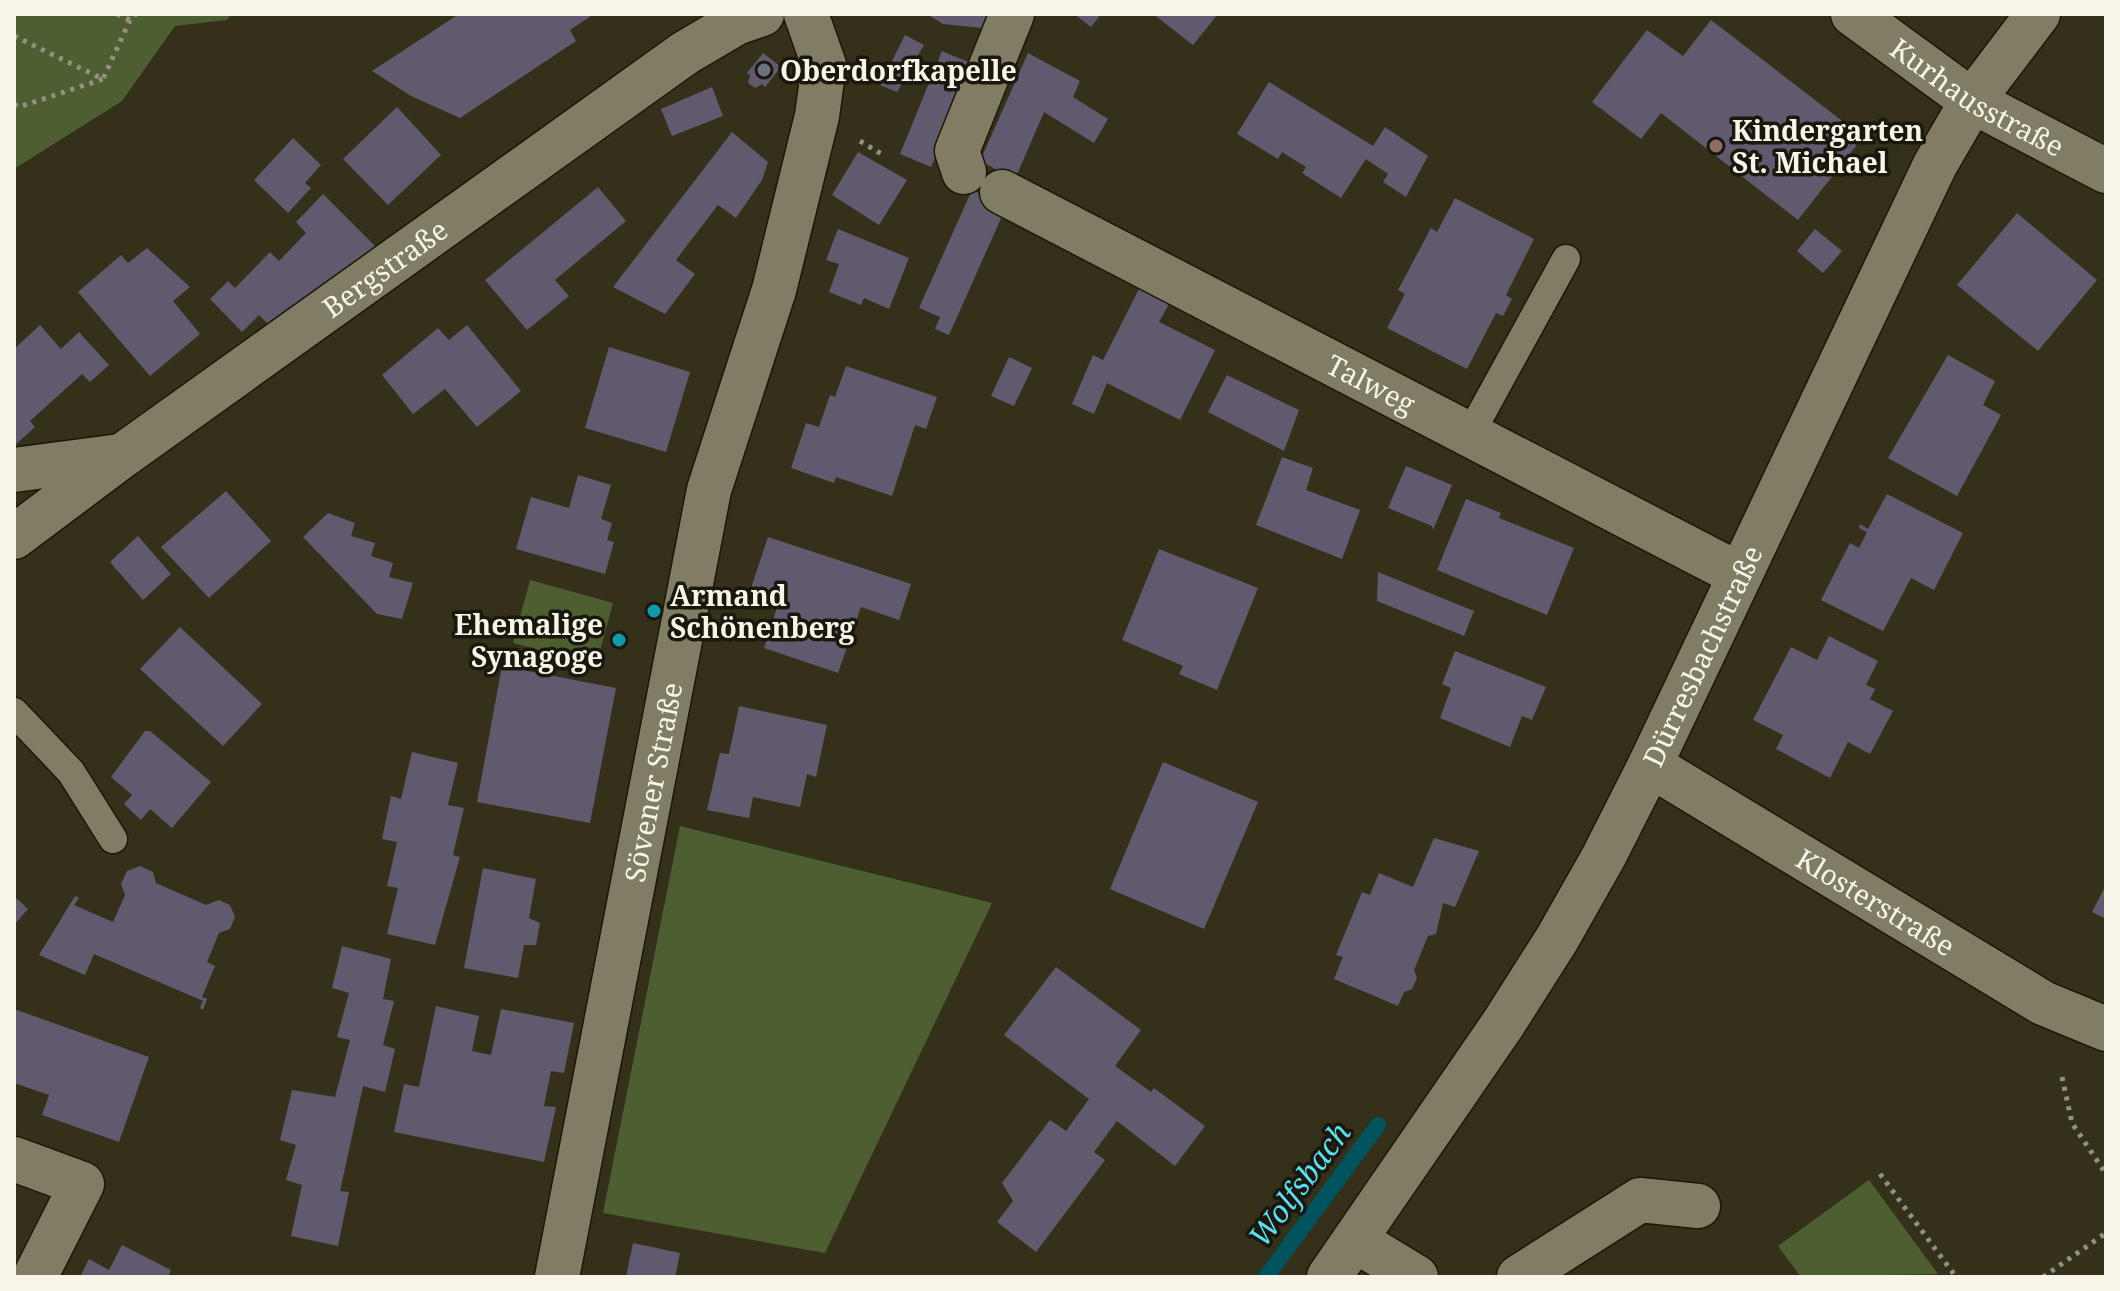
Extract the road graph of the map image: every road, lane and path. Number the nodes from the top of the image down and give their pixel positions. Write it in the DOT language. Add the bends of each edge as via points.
graph roads {
  1 [pos="117,14"];
  2 [pos="136,14"];
  3 [pos="762,14"];
  4 [pos="806,14"];
  5 [pos="1012,14"];
  6 [pos="1853,14"];
  7 [pos="2038,14"];
  8 [pos="130,20"];
  9 [pos="14,36"];
  10 [pos="103,79"];
  11 [pos="1972,101"];
  12 [pos="14,104"];
  13 [pos="2106,171"];
  14 [pos="1566,259"];
  15 [pos="1469,436"];
  16 [pos="122,456"];
  17 [pos="14,470"];
  18 [pos="14,537"];
  19 [pos="1740,575"];
  20 [pos="14,712"];
  21 [pos="1650,765"];
  22 [pos="113,839"];
  23 [pos="2106,1029"];
  24 [pos="2062,1077"];
  25 [pos="14,1159"];
  26 [pos="1880,1174"];
  27 [pos="2106,1174"];
  28 [pos="1698,1206"];
  29 [pos="2106,1233"];
  30 [pos="1355,1240"];
  31 [pos="35,1277"];
  32 [pos="557,1277"];
  33 [pos="1329,1277"];
  34 [pos="1416,1277"];
  35 [pos="1519,1277"];
  36 [pos="1956,1277"];
  37 [pos="2043,1277"];
  1 -- 8 [label="path"];
  2 -- 8 [label="path"];
  3 -- 16 [label="street, Bergstraße" via="685,53"];
  4 -- 32 [label="street, Sövener Straße" via="824,65 817,116 774,290 709,490"];
  5 -- 15 [label="street, Talweg" via="957,151 983,182"];
  6 -- 11 [label="street, Kurhausstraße"];
  7 -- 11 [label="street, Dürresbachstraße"];
  8 -- 10 [label="path"];
  9 -- 10 [label="path"];
  10 -- 12 [label="path" via="19,107"];
  11 -- 13 [label="street, Kurhausstraße"];
  11 -- 19 [label="street, Dürresbachstraße" via="1935,165"];
  14 -- 15 [label="lane"];
  15 -- 19 [label="street, Talweg"];
  16 -- 17 [label="street"];
  16 -- 18 [label="street, Bergstraße"];
  19 -- 21 [label="street, Dürresbachstraße"];
  20 -- 22 [label="lane" via="71,772"];
  21 -- 23 [label="street, Klosterstraße" via="2043,1003"];
  21 -- 30 [label="street, Dürresbachstraße" via="1557,939"];
  24 -- 27 [label="path" via="2072,1123"];
  25 -- 31 [label="street" via="82,1184"];
  26 -- 36 [label="path"];
  28 -- 35 [label="street" via="1640,1200"];
  29 -- 37 [label="path"];
  30 -- 33 [label="street, Dürresbachstraße"];
  30 -- 34 [label="street"];
}
